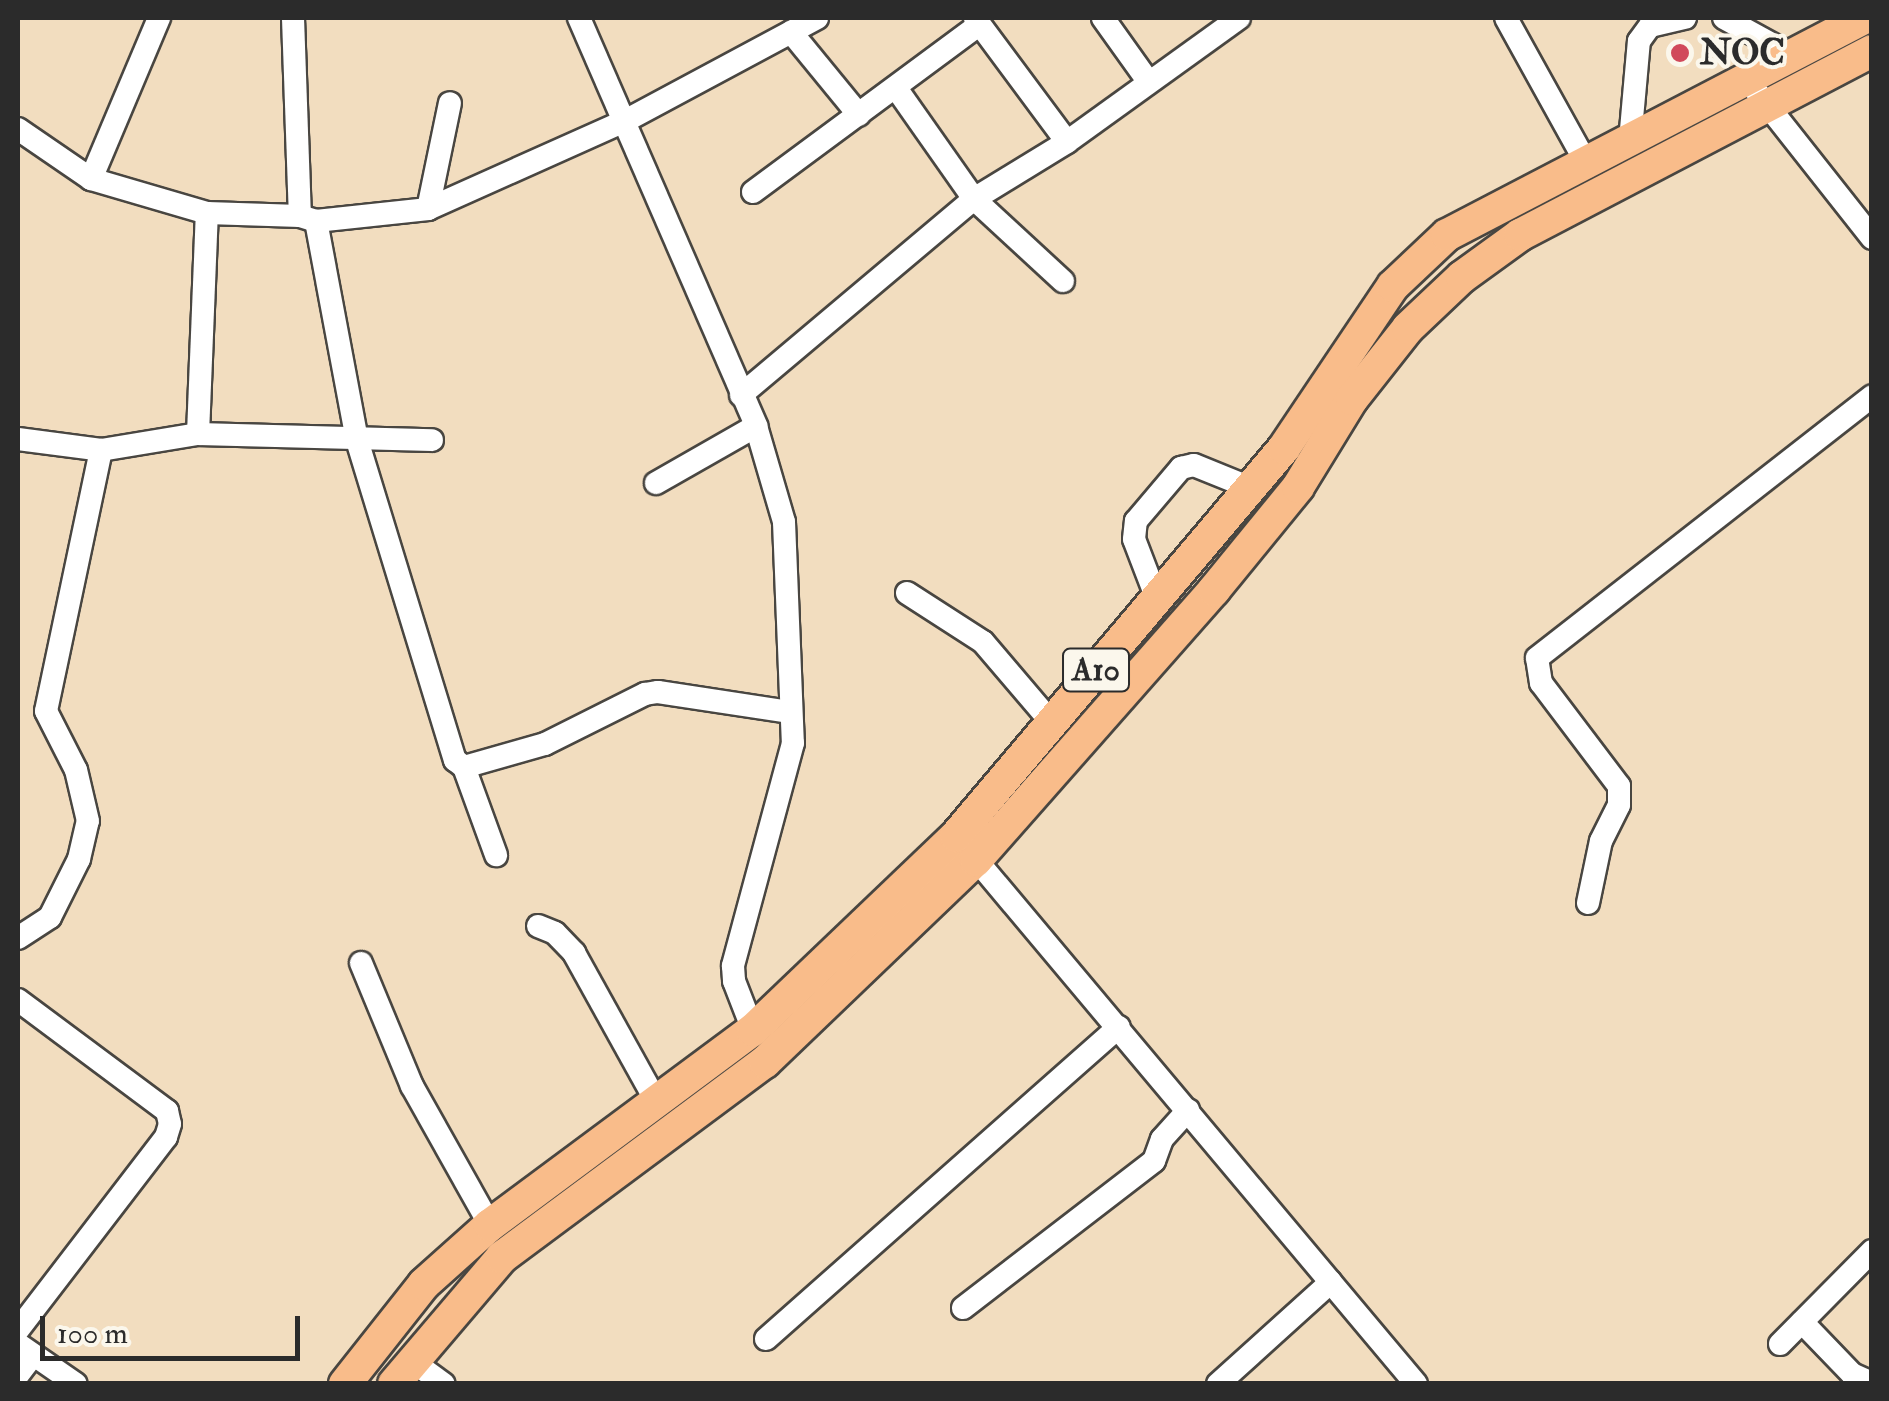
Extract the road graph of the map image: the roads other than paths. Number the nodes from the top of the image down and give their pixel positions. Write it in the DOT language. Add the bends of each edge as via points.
graph roads {
  1 [pos="293,18"];
  2 [pos="579,18"];
  3 [pos="817,18"];
  4 [pos="1103,18"];
  5 [pos="1506,18"];
  6 [pos="1685,18"];
  7 [pos="1724,18"];
  8 [pos="1862,18"];
  9 [pos="1234,19"];
  10 [pos="151,21"];
  11 [pos="978,21"];
  12 [pos="791,32"];
  13 [pos="1808,38"];
  14 [pos="1872,51"];
  15 [pos="1745,77"];
  16 [pos="1148,81"];
  17 [pos="896,88"];
  18 [pos="450,103"];
  19 [pos="1767,104"];
  20 [pos="858,116"];
  21 [pos="625,122"];
  22 [pos="18,129"];
  23 [pos="1630,141"];
  24 [pos="1066,142"];
  25 [pos="1587,164"];
  26 [pos="90,179"];
  27 [pos="753,192"];
  28 [pos="974,199"];
  29 [pos="428,209"];
  30 [pos="206,212"];
  31 [pos="308,218"];
  32 [pos="1872,238"];
  33 [pos="1062,281"];
  34 [pos="741,395"];
  35 [pos="1868,407"];
  36 [pos="756,426"];
  37 [pos="198,434"];
  38 [pos="18,439"];
  39 [pos="357,440"];
  40 [pos="432,440"];
  41 [pos="101,450"];
  42 [pos="656,483"];
  43 [pos="1251,488"];
  44 [pos="1188,564"];
  45 [pos="1214,590"];
  46 [pos="907,592"];
  47 [pos="1157,599"];
  48 [pos="791,712"];
  49 [pos="1051,722"];
  50 [pos="464,767"];
  51 [pos="966,848"];
  52 [pos="496,854"];
  53 [pos="1588,902"];
  54 [pos="538,926"];
  55 [pos="18,938"];
  56 [pos="361,963"];
  57 [pos="18,1000"];
  58 [pos="1119,1027"];
  59 [pos="753,1030"];
  60 [pos="656,1099"];
  61 [pos="1188,1110"];
  62 [pos="490,1225"];
  63 [pos="1872,1251"];
  64 [pos="1331,1282"];
  65 [pos="962,1308"];
  66 [pos="1802,1322"];
  67 [pos="18,1330"];
  68 [pos="766,1340"];
  69 [pos="1780,1344"];
  70 [pos="25,1349"];
  71 [pos="403,1372"];
  72 [pos="18,1375"];
  73 [pos="1872,1383"];
  74 [pos="76,1384"];
  75 [pos="345,1384"];
  76 [pos="444,1384"];
  77 [pos="1218,1384"];
  78 [pos="1416,1384"];
  1 -- 31 [label="street"];
  2 -- 21 [label="street"];
  3 -- 12 [label="street"];
  4 -- 16 [label="street"];
  5 -- 25 [label="street"];
  6 -- 23 [label="street" via="1650,26 1639,41"];
  7 -- 13 [label="street"];
  8 -- 13 [label="highway, A10"];
  9 -- 16 [label="street"];
  10 -- 26 [label="street"];
  11 -- 17 [label="street"];
  11 -- 24 [label="street"];
  12 -- 20 [label="street"];
  12 -- 21 [label="street"];
  13 -- 15 [label="highway, A10"];
  14 -- 19 [label="highway, A10"];
  15 -- 19 [label="street"];
  15 -- 23 [label="highway, A10"];
  16 -- 24 [label="street"];
  17 -- 20 [label="street"];
  17 -- 28 [label="street"];
  18 -- 29 [label="street"];
  19 -- 32 [label="street"];
  19 -- 45 [label="highway, A10" via="1520,235 1462,277 1408,328 1352,399 1298,487"];
  20 -- 27 [label="street"];
  21 -- 29 [label="street"];
  21 -- 34 [label="street"];
  22 -- 26 [label="street"];
  23 -- 25 [label="highway, A10"];
  24 -- 28 [label="street"];
  25 -- 43 [label="highway, A10" via="1446,235 1393,286"];
  26 -- 30 [label="street"];
  28 -- 33 [label="street"];
  28 -- 34 [label="street"];
  29 -- 31 [label="street"];
  30 -- 31 [label="street"];
  30 -- 37 [label="street"];
  31 -- 39 [label="street"];
  34 -- 36 [label="street"];
  35 -- 53 [label="street" via="1537,658 1541,682 1619,786"];
  36 -- 42 [label="street"];
  36 -- 48 [label="street" via="784,522"];
  37 -- 39 [label="street"];
  37 -- 41 [label="street"];
  38 -- 41 [label="street"];
  39 -- 40 [label="street"];
  39 -- 50 [label="street" via="455,760"];
  41 -- 55 [label="street" via="46,711 76,770 88,821 79,859 50,917"];
  43 -- 44 [label="highway, A10"];
  43 -- 47 [label="street" via="1194,465 1181,468 1136,521 1134,538"];
  44 -- 45 [label="street"];
  44 -- 47 [label="highway, A10"];
  45 -- 51 [label="highway, A10"];
  46 -- 49 [label="street" via="984,642"];
  47 -- 49 [label="highway, A10"];
  48 -- 50 [label="street" via="644,694 545,744"];
  48 -- 59 [label="street" via="793,742 733,966"];
  49 -- 51 [label="highway, A10"];
  50 -- 52 [label="street"];
  51 -- 58 [label="street"];
  51 -- 59 [label="highway, A10"];
  51 -- 71 [label="highway, A10" via="765,1062 502,1257"];
  54 -- 60 [label="street" via="574,953"];
  56 -- 62 [label="street" via="412,1086"];
  57 -- 67 [label="street" via="167,1111 170,1124"];
  58 -- 61 [label="street"];
  58 -- 68 [label="street"];
  59 -- 60 [label="highway, A10"];
  60 -- 62 [label="highway, A10"];
  61 -- 64 [label="street"];
  61 -- 65 [label="street" via="1162,1139 1154,1161"];
  62 -- 75 [label="highway, A10" via="424,1284"];
  63 -- 66 [label="street"];
  64 -- 77 [label="street"];
  64 -- 78 [label="street"];
  66 -- 69 [label="street"];
  66 -- 73 [label="street" via="1852,1374"];
  70 -- 72 [label="street"];
  70 -- 74 [label="street"];
  71 -- 76 [label="street"];
}
